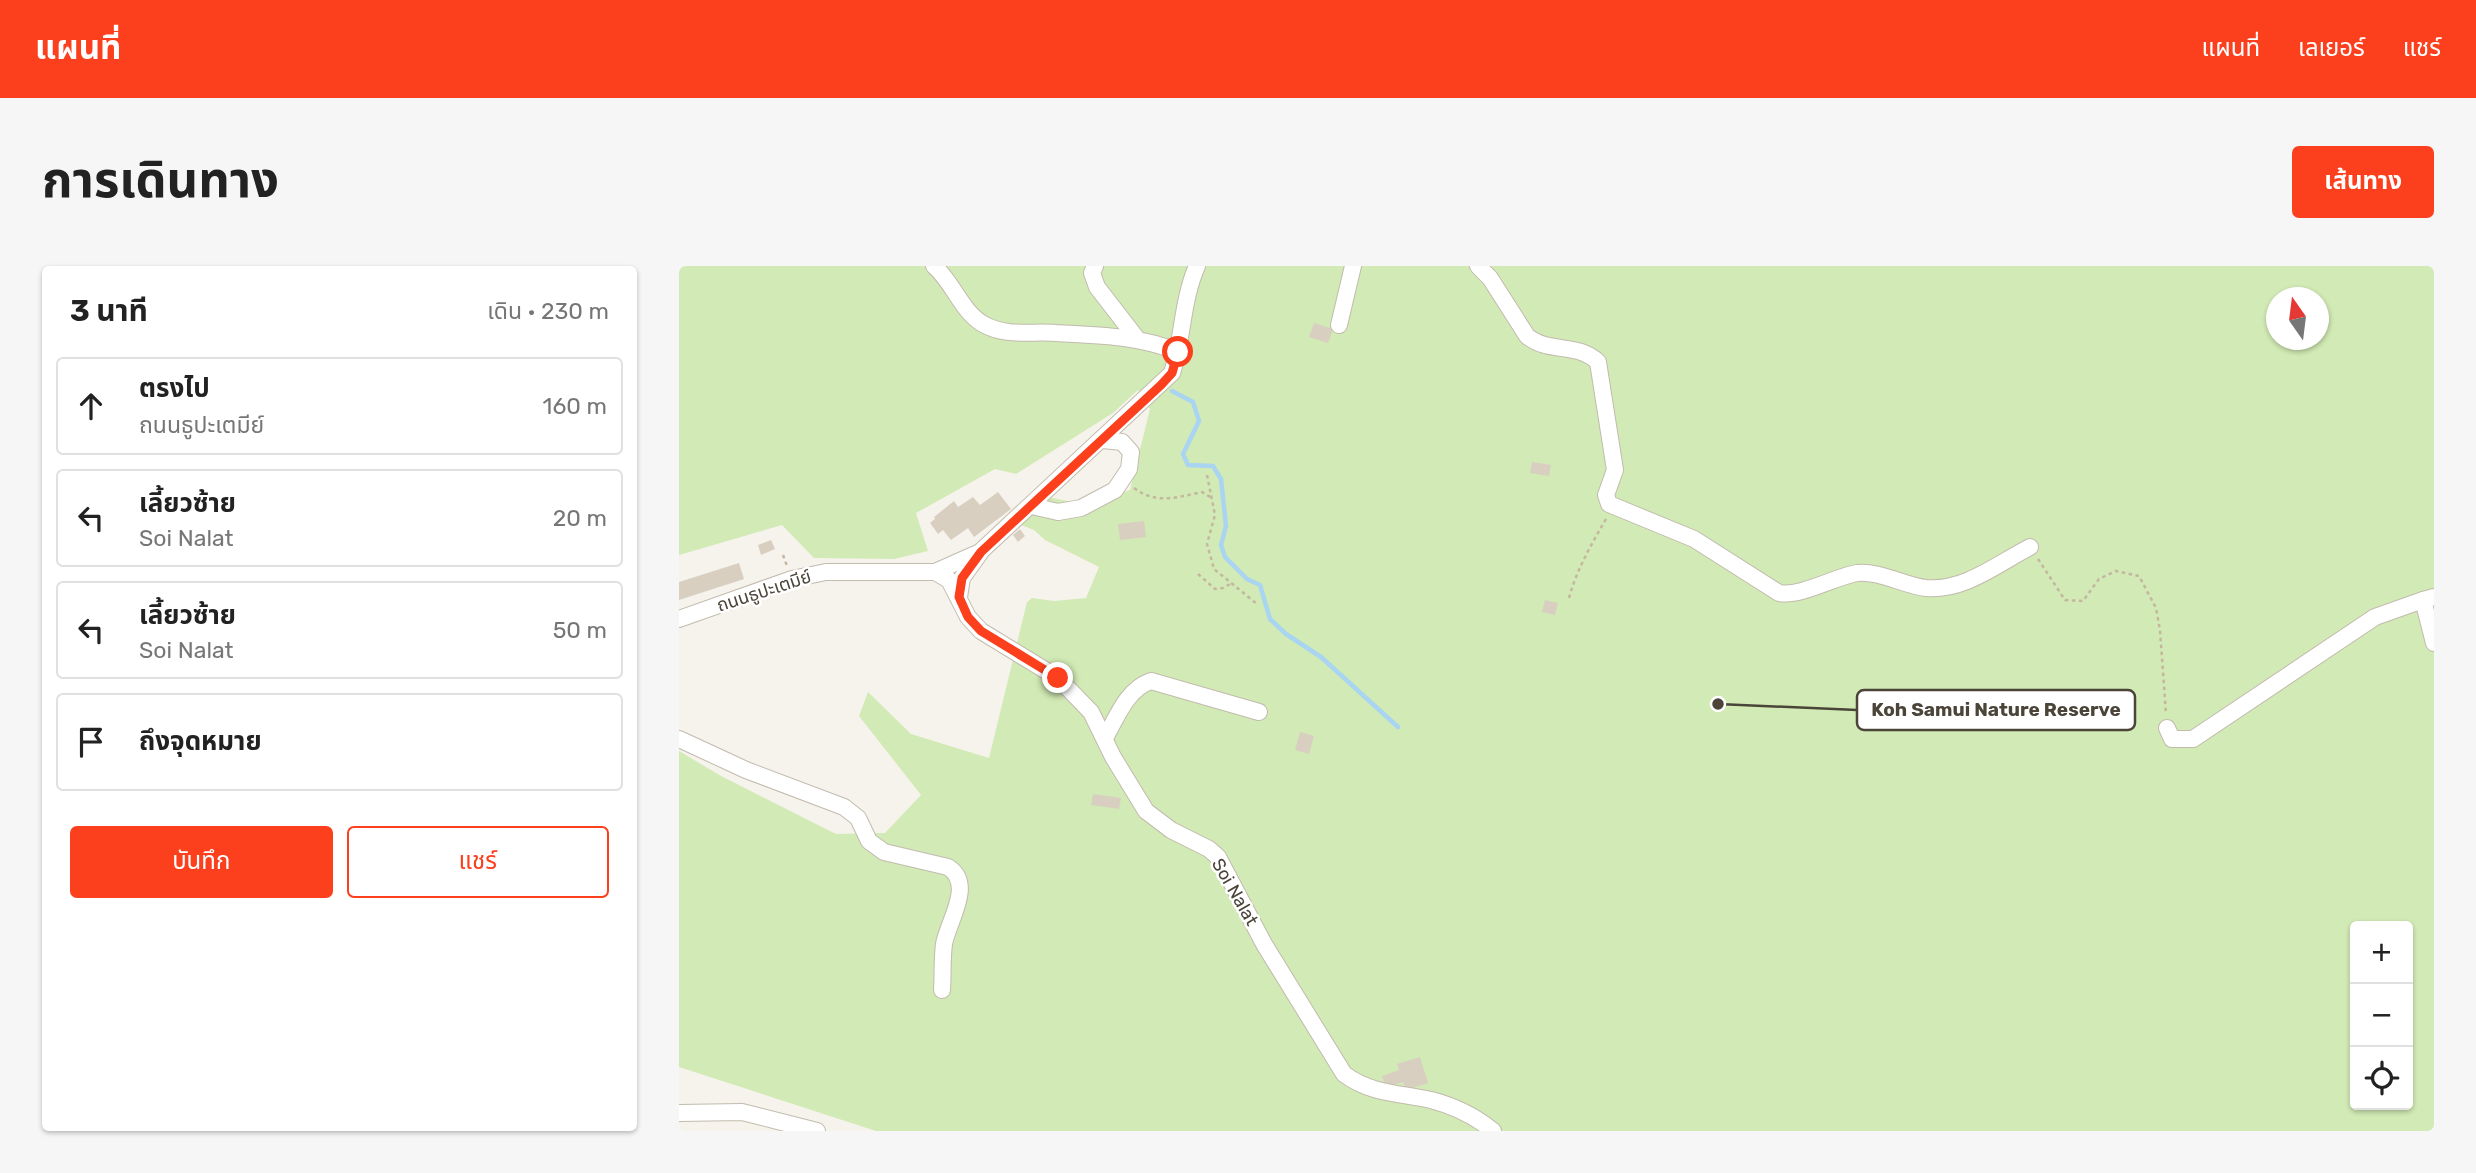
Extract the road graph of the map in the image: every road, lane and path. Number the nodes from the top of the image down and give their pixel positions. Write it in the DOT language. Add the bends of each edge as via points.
graph roads {
  1 [pos="934,266"];
  2 [pos="1095,266"];
  3 [pos="1197,266"];
  4 [pos="1353,266"];
  5 [pos="1478,266"];
  6 [pos="1339,325"];
  7 [pos="1138,340"];
  8 [pos="1178,352"];
  9 [pos="1103,440"];
  10 [pos="1207,475"];
  11 [pos="1140,493"];
  12 [pos="1212,498"];
  13 [pos="1033,506"];
  14 [pos="1613,507"];
  15 [pos="2030,547"];
  16 [pos="981,552"];
  17 [pos="935,572"];
  18 [pos="1198,574"];
  19 [pos="1232,583"];
  20 [pos="959,597"];
  21 [pos="1569,598"];
  22 [pos="2429,599"];
  23 [pos="1257,604"];
  24 [pos="679,619"];
  25 [pos="2434,643"];
  26 [pos="1259,712"];
  27 [pos="2167,728"];
  28 [pos="1105,738"];
  29 [pos="679,739"];
  30 [pos="942,990"];
  31 [pos="679,1112"];
  32 [pos="817,1131"];
  33 [pos="1493,1131"];
  1 -- 7 [label="street" via="980,322 1003,333 1054,332"];
  2 -- 7 [label="street" via="1097,287"];
  3 -- 8 [label="street, ถนนธูปะเตมีย์" via="1190,281"];
  4 -- 6 [label="street"];
  5 -- 14 [label="street" via="1534,343 1575,348 1598,362 1615,470 1606,495"];
  7 -- 8 [label="street"];
  8 -- 9 [label="street, ถนนธูปะเตมีย์" via="1172,373"];
  9 -- 13 [label="street, ถนนธูปะเตมีย์"];
  9 -- 13 [label="street" via="1122,442 1131,452 1129,469 1115,491 1081,508 1058,512"];
  10 -- 12 [label="path"];
  11 -- 12 [label="path" via="1166,500 1202,492"];
  12 -- 19 [label="path" via="1215,515 1207,544 1215,569"];
  13 -- 16 [label="street, ถนนธูปะเตมีย์"];
  14 -- 15 [label="street" via="1694,538 1785,594 1860,572 1926,588 1967,583"];
  14 -- 21 [label="path" via="1588,550"];
  15 -- 27 [label="path" via="2065,600 2083,601 2099,579 2116,571 2139,576 2156,608"];
  16 -- 17 [label="street, ถนนธูปะเตมีย์"];
  16 -- 20 [label="street" via="962,578"];
  17 -- 20 [label="street" via="949,580"];
  17 -- 24 [label="street, ถนนธูปะเตมีย์" via="826,572 792,579"];
  18 -- 19 [label="path" via="1215,589"];
  19 -- 23 [label="path"];
  20 -- 28 [label="street, Soi Nalat" via="981,631 1058,678 1091,712"];
  22 -- 25 [label="street"];
  22 -- 27 [label="street" via="2375,617 2193,739 2172,738"];
  26 -- 28 [label="street" via="1151,681 1128,698"];
  28 -- 33 [label="street, Soi Nalat" via="1146,811 1218,857 1264,944 1344,1074 1374,1091 1457,1109"];
  29 -- 30 [label="street" via="844,807 858,818 869,841 884,852 955,871 960,891 944,943"];
  31 -- 32 [label="street" via="742,1112"];
}
